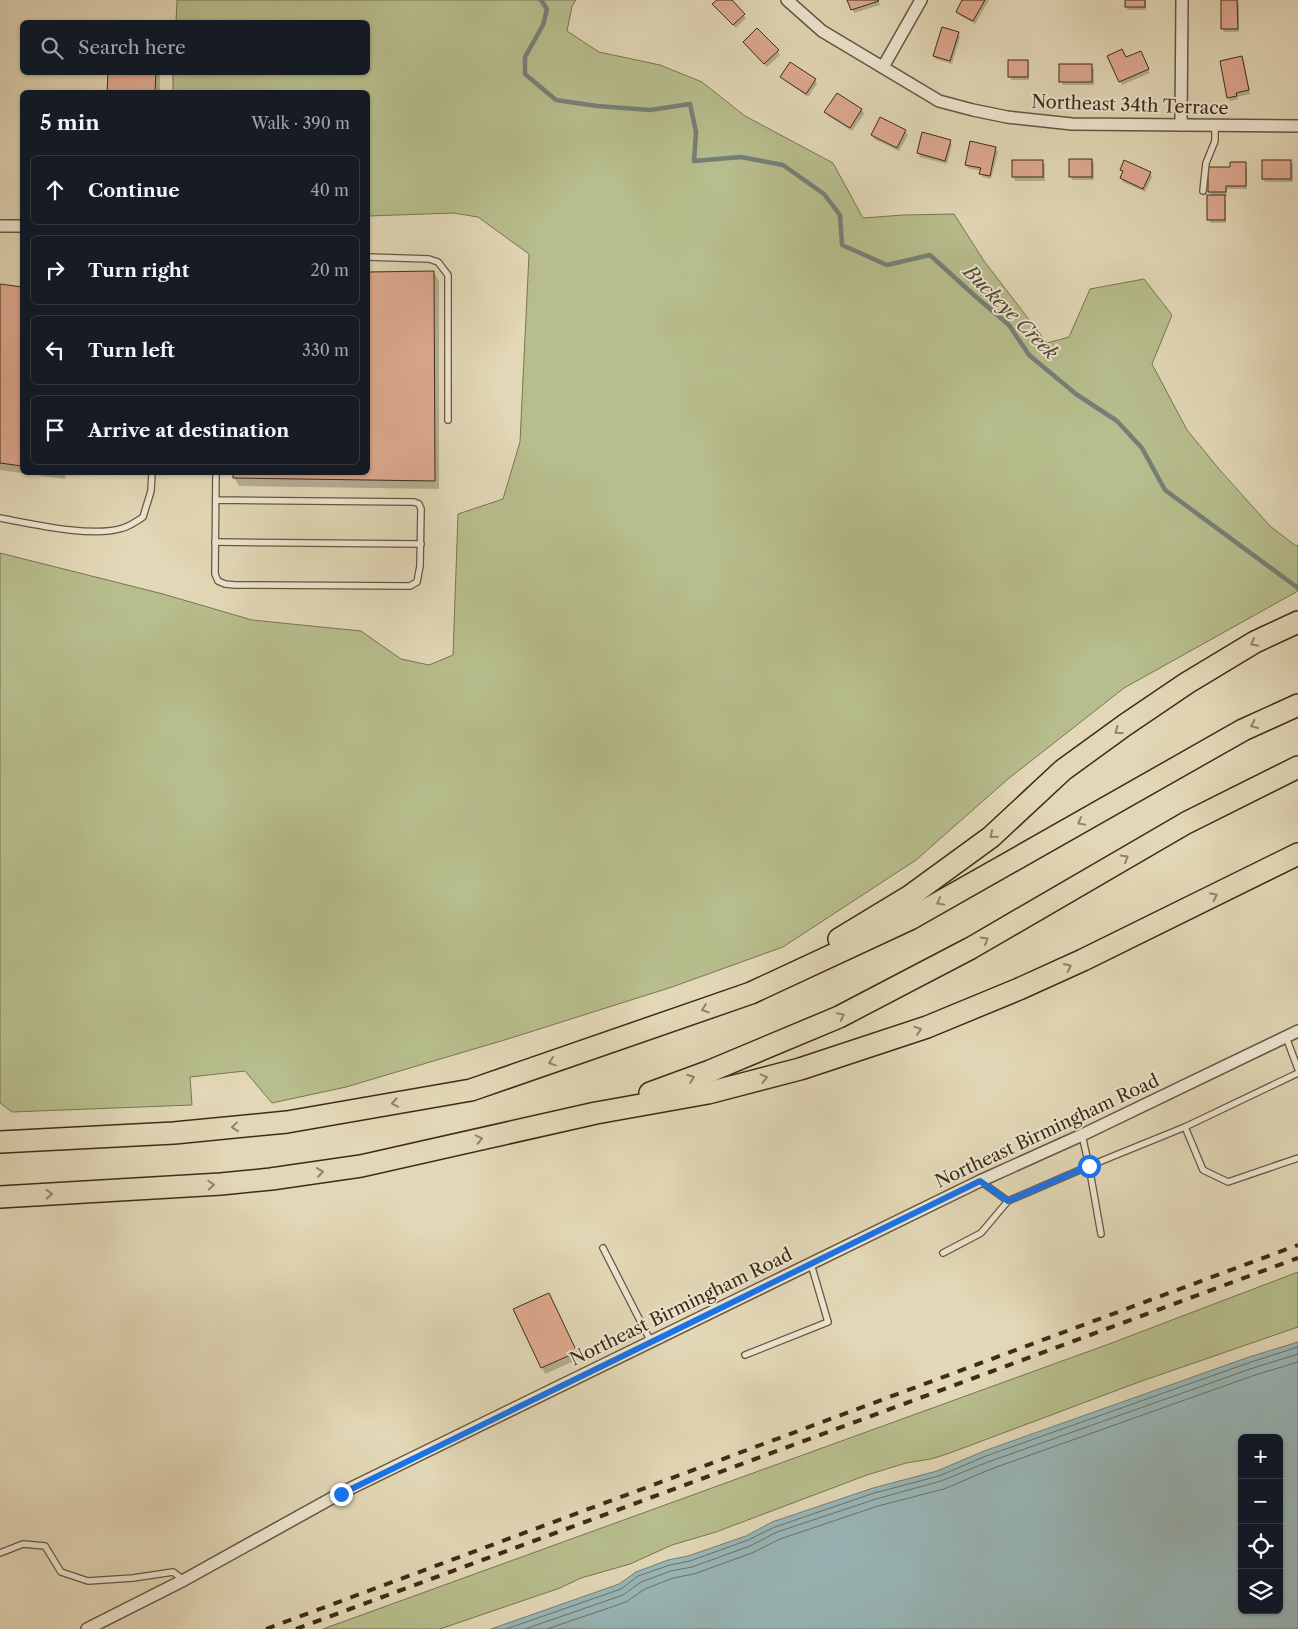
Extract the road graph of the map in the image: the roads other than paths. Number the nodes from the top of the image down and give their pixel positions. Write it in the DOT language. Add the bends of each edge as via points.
graph roads {
  1 [pos="787,0"];
  2 [pos="921,0"];
  3 [pos="1182,0"];
  4 [pos="883,67"];
  5 [pos="1181,125"];
  6 [pos="1215,125"];
  7 [pos="1298,126"];
  8 [pos="1203,192"];
  9 [pos="0,226"];
  10 [pos="20,226"];
  11 [pos="370,257"];
  12 [pos="448,420"];
  13 [pos="152,475"];
  14 [pos="216,475"];
  15 [pos="216,500"];
  16 [pos="0,518"];
  17 [pos="215,542"];
  18 [pos="421,544"];
  19 [pos="1298,622"];
  20 [pos="1298,705"];
  21 [pos="1298,767"];
  22 [pos="1298,854"];
  23 [pos="751,992"];
  24 [pos="1298,1031"];
  25 [pos="1286,1037"];
  26 [pos="1298,1071"];
  27 [pos="596,1113"];
  28 [pos="1184,1127"];
  29 [pos="1082,1135"];
  30 [pos="0,1142"];
  31 [pos="1298,1158"];
  32 [pos="1089,1166"];
  33 [pos="980,1181"];
  34 [pos="0,1197"];
  35 [pos="1008,1201"];
  36 [pos="1101,1234"];
  37 [pos="603,1248"];
  38 [pos="943,1253"];
  39 [pos="811,1264"];
  40 [pos="651,1342"];
  41 [pos="745,1356"];
  42 [pos="0,1553"];
  43 [pos="184,1580"];
  44 [pos="87,1629"];
  1 -- 4 [label="street, Northeast 34th Terrace" via="822,31"];
  2 -- 4 [label="street"];
  3 -- 5 [label="street"];
  4 -- 5 [label="street, Northeast 34th Terrace" via="939,101 1007,117 1072,124"];
  5 -- 6 [label="street, Northeast 34th Terrace"];
  6 -- 7 [label="street, Northeast 34th Terrace"];
  6 -- 8 [label="lane" via="1215,141 1206,163"];
  9 -- 10 [label="street"];
  11 -- 12 [label="lane" via="428,259 438,262 448,274"];
  13 -- 16 [label="lane" via="143,517 124,528 103,532"];
  14 -- 15 [label="lane"];
  15 -- 17 [label="lane"];
  15 -- 18 [label="lane" via="414,502 421,509"];
  17 -- 18 [label="lane"];
  17 -- 18 [label="lane" via="218,581 244,585 410,586 417,582"];
  19 -- 23 [label="highway, one-way" via="1256,642 1187,683 1063,770 991,837 910,896"];
  20 -- 23 [label="highway, one-way" via="1243,730 910,919"];
  27 -- 21 [label="highway, one-way" via="710,1071 839,1017 971,948 1186,823"];
  27 -- 22 [label="highway, one-way" via="708,1093 800,1069 927,1027 1083,960"];
  23 -- 30 [label="highway, one-way" via="471,1090 287,1122 174,1133"];
  24 -- 25 [label="street, Northeast Birmingham Road"];
  25 -- 26 [label="lane"];
  25 -- 29 [label="street, Northeast Birmingham Road"];
  26 -- 28 [label="lane"];
  34 -- 27 [label="highway, one-way" via="272,1179 361,1166"];
  28 -- 31 [label="lane" via="1203,1170 1228,1182"];
  28 -- 32 [label="lane"];
  29 -- 32 [label="lane"];
  29 -- 33 [label="street, Northeast Birmingham Road"];
  32 -- 35 [label="lane"];
  32 -- 36 [label="lane"];
  33 -- 35 [label="lane"];
  33 -- 39 [label="street, Northeast Birmingham Road"];
  35 -- 38 [label="lane" via="981,1233"];
  37 -- 40 [label="lane"];
  39 -- 40 [label="street, Northeast Birmingham Road"];
  39 -- 41 [label="lane" via="828,1322"];
  40 -- 43 [label="street, Northeast Birmingham Road" via="341,1494"];
  42 -- 43 [label="lane" via="23,1544 45,1546 61,1572 88,1580 173,1572"];
  43 -- 44 [label="street, Northeast Birmingham Road"];
}
